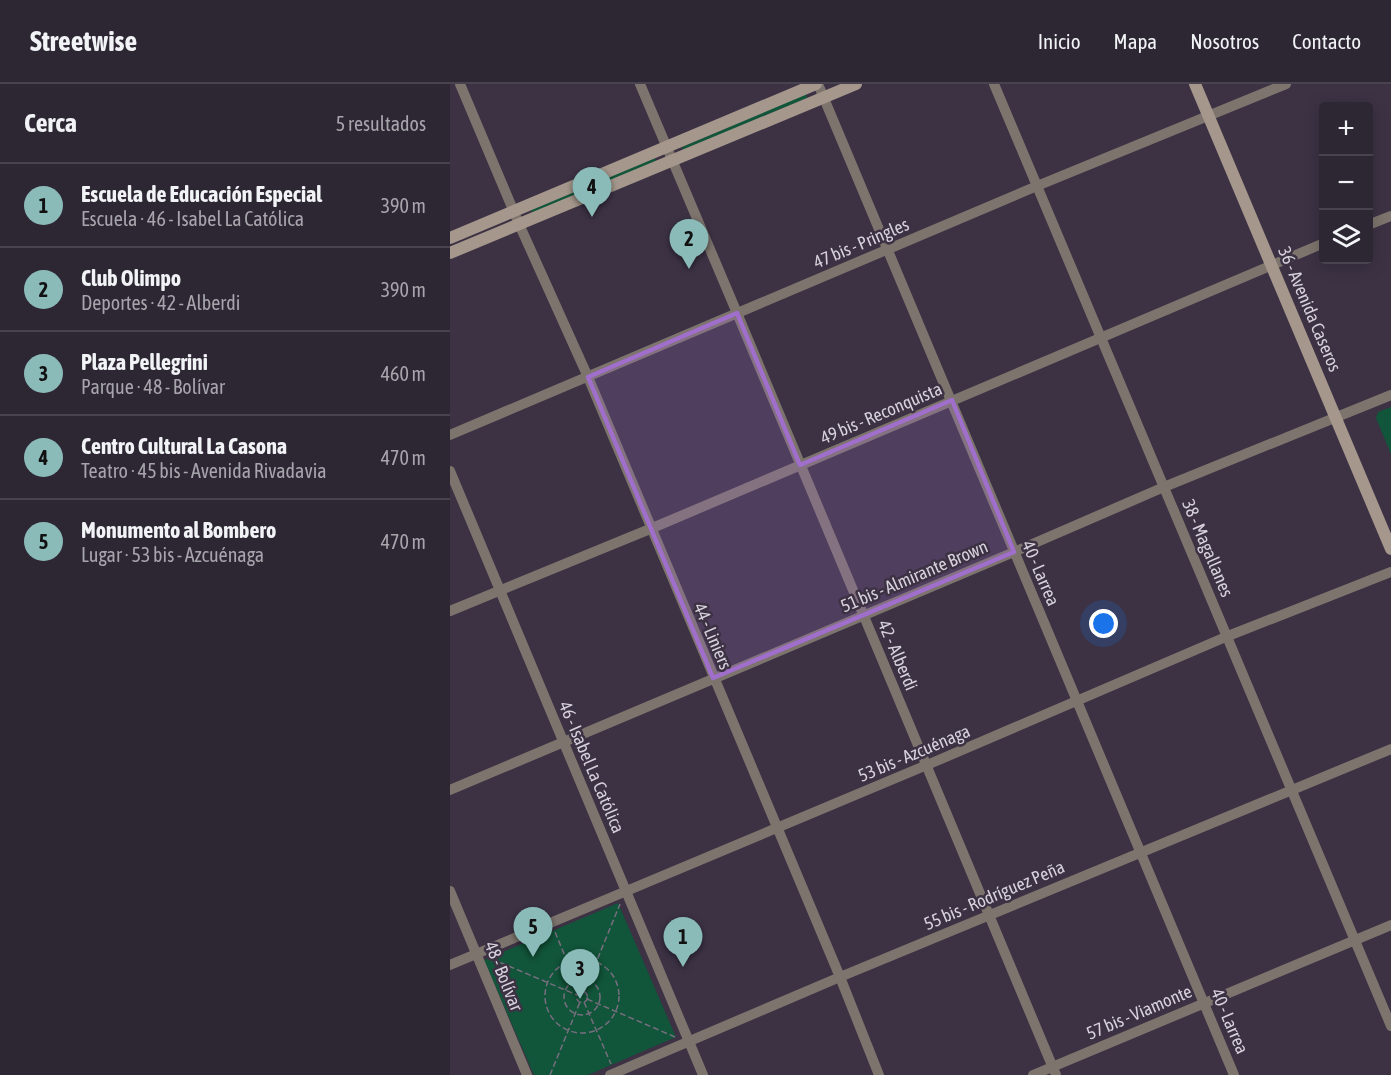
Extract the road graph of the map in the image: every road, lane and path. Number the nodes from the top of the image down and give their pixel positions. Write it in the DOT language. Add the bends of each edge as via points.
graph roads {
  1 [pos="460,84"];
  2 [pos="640,84"];
  3 [pos="817,84"];
  4 [pos="856,84"];
  5 [pos="994,84"];
  6 [pos="1195,84"];
  7 [pos="1286,84"];
  8 [pos="823,98"];
  9 [pos="1209,115"];
  10 [pos="667,148"];
  11 [pos="671,161"];
  12 [pos="1037,186"];
  13 [pos="514,211"];
  14 [pos="1391,216"];
  15 [pos="1373,223"];
  16 [pos="519,224"];
  17 [pos="450,238"];
  18 [pos="1319,245"];
  19 [pos="888,250"];
  20 [pos="450,253"];
  21 [pos="1273,264"];
  22 [pos="737,313"];
  23 [pos="1101,337"];
  24 [pos="588,377"];
  25 [pos="1391,395"];
  26 [pos="952,400"];
  27 [pos="1336,417"];
  28 [pos="450,435"];
  29 [pos="801,465"];
  30 [pos="450,471"];
  31 [pos="1164,487"];
  32 [pos="651,530"];
  33 [pos="1391,549"];
  34 [pos="1014,552"];
  35 [pos="1391,572"];
  36 [pos="499,590"];
  37 [pos="450,611"];
  38 [pos="863,615"];
  39 [pos="1228,636"];
  40 [pos="713,678"];
  41 [pos="1078,701"];
  42 [pos="564,741"];
  43 [pos="1391,749"];
  44 [pos="927,765"];
  45 [pos="1292,789"];
  46 [pos="450,790"];
  47 [pos="776,828"];
  48 [pos="1141,851"];
  49 [pos="450,891"];
  50 [pos="626,891"];
  51 [pos="990,915"];
  52 [pos="550,922"];
  53 [pos="1391,926"];
  54 [pos="1354,941"];
  55 [pos="477,954"];
  56 [pos="596,962"];
  57 [pos="567,963"];
  58 [pos="450,965"];
  59 [pos="840,977"];
  60 [pos="575,980"];
  61 [pos="589,980"];
  62 [pos="547,982"];
  63 [pos="565,990"];
  64 [pos="582,992"];
  65 [pos="577,995"];
  66 [pos="586,1001"];
  67 [pos="580,1002"];
  68 [pos="1204,1002"];
  69 [pos="598,1004"];
  70 [pos="615,1011"];
  71 [pos="589,1013"];
  72 [pos="575,1014"];
  73 [pos="1391,1026"];
  74 [pos="597,1030"];
  75 [pos="568,1031"];
  76 [pos="690,1042"];
  77 [pos="1054,1071"];
  78 [pos="613,1074"];
  79 [pos="527,1075"];
  80 [pos="550,1075"];
  81 [pos="703,1075"];
  82 [pos="879,1075"];
  83 [pos="1033,1075"];
  84 [pos="1234,1075"];
  1 -- 13 [label="street, 44 - Liniers"];
  2 -- 10 [label="street, 42 - Alberdi"];
  3 -- 8 [label="street, 40 - Larrea"];
  3 -- 10 [label="main road"];
  4 -- 8 [label="main road"];
  5 -- 12 [label="street, 38 - Magallanes"];
  6 -- 9 [label="main road, 36 - Avenida Caseros"];
  7 -- 9 [label="street, 47 bis - Pringles"];
  8 -- 11 [label="main road"];
  8 -- 19 [label="street, 40 - Larrea"];
  9 -- 12 [label="street, 47 bis - Pringles"];
  9 -- 21 [label="main road, 36 - Avenida Caseros"];
  10 -- 11 [label="street, 42 - Alberdi"];
  10 -- 13 [label="main road"];
  11 -- 16 [label="main road"];
  11 -- 22 [label="street, 42 - Alberdi"];
  12 -- 19 [label="street, 47 bis - Pringles"];
  12 -- 23 [label="street, 38 - Magallanes"];
  13 -- 16 [label="street, 44 - Liniers"];
  13 -- 17 [label="main road"];
  14 -- 15 [label="street"];
  16 -- 20 [label="main road"];
  16 -- 24 [label="street, 44 - Liniers"];
  18 -- 21 [label="street, 49 bis - Reconquista"];
  19 -- 22 [label="street, 47 bis - Pringles"];
  19 -- 26 [label="street, 40 - Larrea"];
  21 -- 23 [label="street, 49 bis - Reconquista"];
  21 -- 27 [label="main road, 36 - Avenida Caseros"];
  22 -- 24 [label="street, 47 bis - Pringles"];
  22 -- 29 [label="street, 42 - Alberdi"];
  23 -- 26 [label="street, 49 bis - Reconquista"];
  23 -- 31 [label="street, 38 - Magallanes"];
  24 -- 28 [label="street, 47 bis - Pringles"];
  24 -- 32 [label="street, 44 - Liniers"];
  25 -- 27 [label="street, 51 bis - Almirante Brown"];
  26 -- 29 [label="street, 49 bis - Reconquista"];
  26 -- 34 [label="street, 40 - Larrea"];
  27 -- 31 [label="street, 51 bis - Almirante Brown"];
  27 -- 33 [label="main road, 36 - Avenida Caseros"];
  29 -- 32 [label="street, 49 bis - Reconquista"];
  29 -- 38 [label="street, 42 - Alberdi"];
  30 -- 36 [label="street, 46 - Isabel La Católica"];
  31 -- 34 [label="street, 51 bis - Almirante Brown"];
  31 -- 39 [label="street, 38 - Magallanes"];
  32 -- 36 [label="street, 49 bis - Reconquista"];
  32 -- 40 [label="street, 44 - Liniers"];
  34 -- 38 [label="street, 51 bis - Almirante Brown"];
  34 -- 41 [label="street, 40 - Larrea"];
  35 -- 39 [label="street, 53 bis - Azcuénaga"];
  36 -- 37 [label="street, 49 bis - Reconquista"];
  36 -- 42 [label="street, 46 - Isabel La Católica"];
  38 -- 40 [label="street, 51 bis - Almirante Brown"];
  38 -- 44 [label="street, 42 - Alberdi"];
  39 -- 41 [label="street, 53 bis - Azcuénaga"];
  39 -- 45 [label="street, 38 - Magallanes"];
  40 -- 42 [label="street, 51 bis - Almirante Brown"];
  40 -- 47 [label="street, 44 - Liniers"];
  41 -- 44 [label="street, 53 bis - Azcuénaga"];
  41 -- 48 [label="street, 40 - Larrea"];
  42 -- 46 [label="street, 51 bis - Almirante Brown"];
  42 -- 50 [label="street, 46 - Isabel La Católica"];
  43 -- 45 [label="street, 55 bis - Rodríguez Peña"];
  44 -- 47 [label="street, 53 bis - Azcuénaga"];
  44 -- 51 [label="street, 42 - Alberdi"];
  45 -- 48 [label="street, 55 bis - Rodríguez Peña"];
  45 -- 54 [label="street, 38 - Magallanes"];
  47 -- 50 [label="street, 53 bis - Azcuénaga"];
  47 -- 59 [label="street, 44 - Liniers"];
  48 -- 51 [label="street, 55 bis - Rodríguez Peña"];
  48 -- 68 [label="street, 40 - Larrea"];
  49 -- 55 [label="street, 48 - Bolívar"];
  50 -- 52 [label="street, 53 bis - Azcuénaga"];
  50 -- 56 [label="path"];
  50 -- 76 [label="street, 46 - Isabel La Católica"];
  51 -- 59 [label="street, 55 bis - Rodríguez Peña"];
  51 -- 77 [label="street, 42 - Alberdi"];
  52 -- 55 [label="street, 53 bis - Azcuénaga"];
  52 -- 57 [label="path"];
  53 -- 54 [label="street, 57 bis - Viamonte"];
  54 -- 68 [label="street, 57 bis - Viamonte"];
  54 -- 73 [label="street, 38 - Magallanes"];
  55 -- 58 [label="street, 53 bis - Azcuénaga"];
  55 -- 62 [label="path"];
  55 -- 79 [label="street, 48 - Bolívar"];
  56 -- 57 [label="path" via="587,959"];
  56 -- 61 [label="path"];
  56 -- 70 [label="path" via="616,982 619,994"];
  57 -- 60 [label="path"];
  57 -- 62 [label="path"];
  59 -- 76 [label="street, 55 bis - Rodríguez Peña"];
  59 -- 82 [label="street, 44 - Liniers"];
  60 -- 61 [label="path"];
  60 -- 63 [label="path"];
  60 -- 64 [label="path"];
  61 -- 64 [label="path"];
  61 -- 69 [label="path" via="598,990"];
  62 -- 63 [label="path"];
  62 -- 75 [label="path" via="546,1007 559,1026"];
  63 -- 65 [label="path"];
  63 -- 72 [label="path" via="564,1002"];
  64 -- 65 [label="path"];
  64 -- 66 [label="path"];
  65 -- 67 [label="path"];
  66 -- 67 [label="path"];
  66 -- 69 [label="path"];
  66 -- 71 [label="path"];
  67 -- 72 [label="path"];
  68 -- 77 [label="street, 57 bis - Viamonte"];
  68 -- 84 [label="street, 40 - Larrea"];
  69 -- 70 [label="path"];
  69 -- 71 [label="path"];
  70 -- 74 [label="path"];
  70 -- 76 [label="path"];
  71 -- 72 [label="path"];
  71 -- 74 [label="path"];
  72 -- 75 [label="path"];
  74 -- 75 [label="path" via="582,1034"];
  74 -- 78 [label="path"];
  75 -- 80 [label="path"];
  76 -- 78 [label="street, 55 bis - Rodríguez Peña"];
  76 -- 81 [label="street, 46 - Isabel La Católica"];
  77 -- 83 [label="street, 57 bis - Viamonte"];
}
